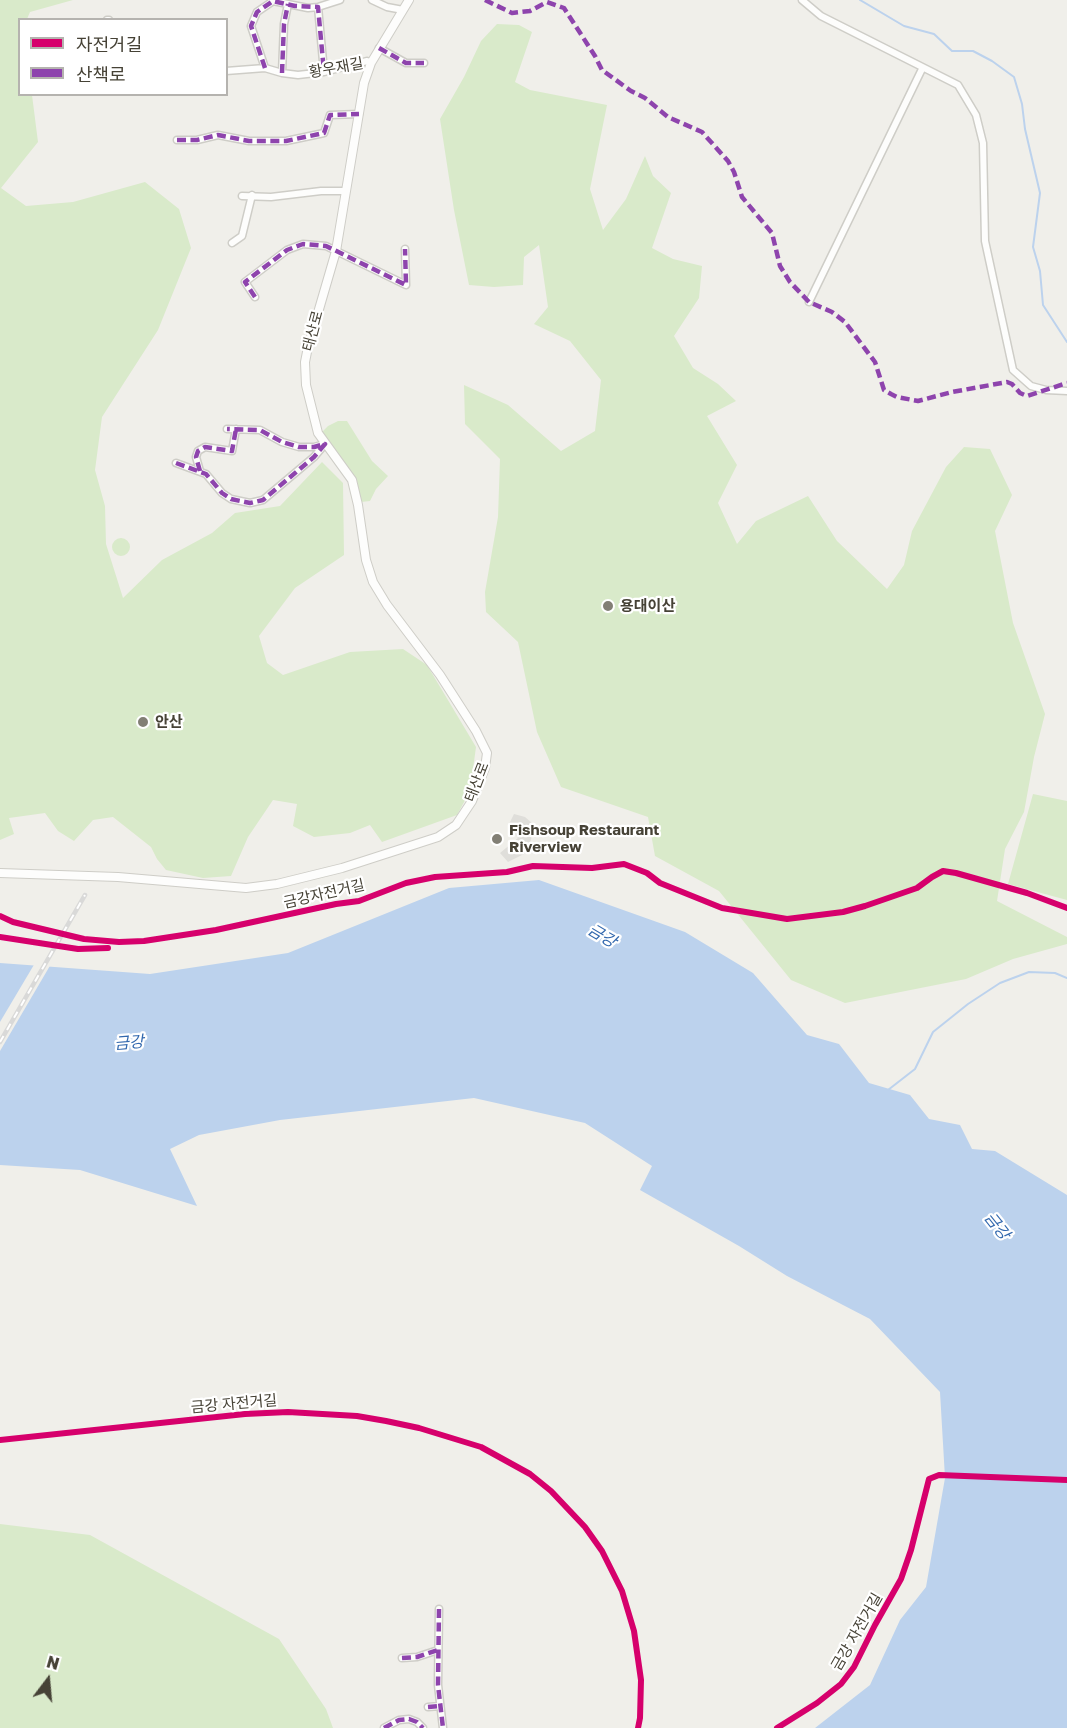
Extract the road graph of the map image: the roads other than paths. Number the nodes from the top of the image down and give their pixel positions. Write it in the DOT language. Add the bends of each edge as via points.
graph roads {
  1 [pos="340,0"];
  2 [pos="372,0"];
  3 [pos="409,0"];
  4 [pos="802,0"];
  5 [pos="288,4"];
  6 [pos="318,8"];
  7 [pos="403,10"];
  8 [pos="379,48"];
  9 [pos="370,63"];
  10 [pos="424,63"];
  11 [pos="265,68"];
  12 [pos="922,69"];
  13 [pos="228,71"];
  14 [pos="324,72"];
  15 [pos="282,73"];
  16 [pos="359,114"];
  17 [pos="177,140"];
  18 [pos="346,191"];
  19 [pos="252,195"];
  20 [pos="242,196"];
  21 [pos="232,243"];
  22 [pos="405,249"];
  23 [pos="336,251"];
  24 [pos="255,297"];
  25 [pos="809,302"];
  26 [pos="1067,391"];
  27 [pos="227,429"];
  28 [pos="236,429"];
  29 [pos="325,444"];
  30 [pos="176,463"];
  31 [pos="200,471"];
  32 [pos="0,873"];
  33 [pos="439,1609"];
  34 [pos="438,1650"];
  35 [pos="402,1658"];
  36 [pos="440,1706"];
  37 [pos="428,1707"];
  38 [pos="384,1728"];
  39 [pos="423,1728"];
  40 [pos="443,1728"];
  1 -- 6 [label="street"];
  2 -- 7 [label="street"];
  3 -- 7 [label="street, 태산로"];
  4 -- 12 [label="street" via="821,16"];
  5 -- 6 [label="street"];
  5 -- 11 [label="street" via="273,1 264,6 251,26"];
  5 -- 15 [label="street"];
  6 -- 14 [label="street"];
  7 -- 8 [label="street, 태산로"];
  8 -- 9 [label="street, 태산로"];
  8 -- 10 [label="street" via="406,63"];
  9 -- 14 [label="street, 황우재길"];
  9 -- 16 [label="street, 태산로"];
  11 -- 13 [label="street, 황우재길"];
  11 -- 15 [label="street, 황우재길"];
  12 -- 25 [label="street"];
  12 -- 26 [label="street" via="958,85 976,115 983,143 985,241 1013,370 1030,386"];
  14 -- 15 [label="street, 황우재길"];
  16 -- 17 [label="street" via="330,115 324,133 286,141 249,141 218,135"];
  16 -- 18 [label="street, 태산로"];
  18 -- 19 [label="street"];
  18 -- 23 [label="street, 태산로"];
  19 -- 20 [label="street"];
  19 -- 21 [label="street" via="242,236"];
  22 -- 23 [label="street" via="406,285"];
  23 -- 24 [label="street" via="316,244 287,250 245,282"];
  23 -- 29 [label="street, 태산로" via="305,362 313,415"];
  27 -- 28 [label="street"];
  28 -- 29 [label="street" via="260,430 299,447"];
  28 -- 31 [label="street" via="232,451 205,447 198,451"];
  29 -- 31 [label="street" via="263,500 250,503 231,499"];
  29 -- 32 [label="street, 태산로" via="352,480 373,582 440,675 487,753 485,768 461,819 438,837 409,847 342,868 246,888 118,877"];
  30 -- 31 [label="street"];
  33 -- 34 [label="street"];
  34 -- 35 [label="street"];
  34 -- 36 [label="street"];
  36 -- 37 [label="street"];
  36 -- 40 [label="street"];
  38 -- 39 [label="street" via="409,1719"];
}
